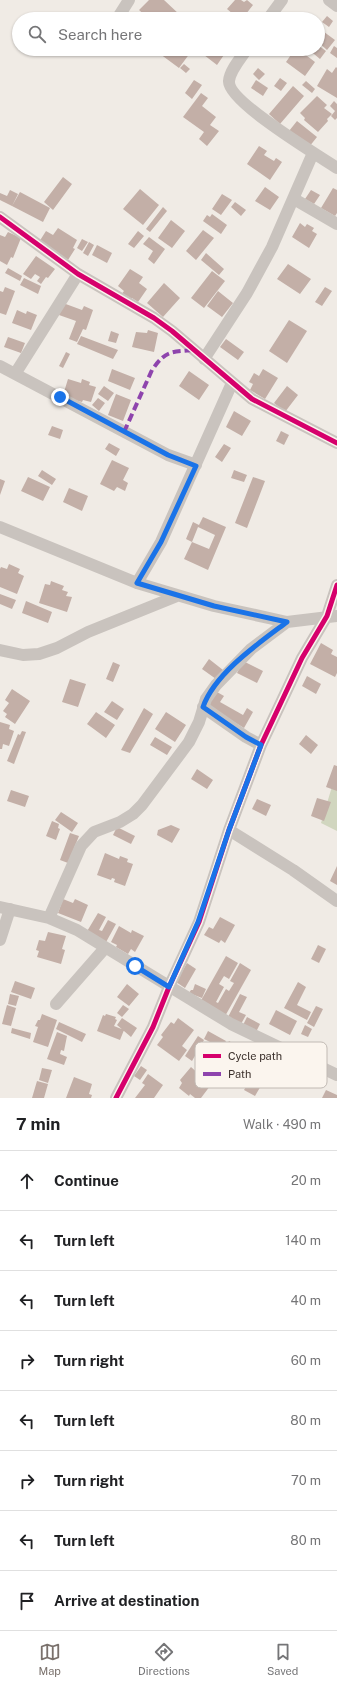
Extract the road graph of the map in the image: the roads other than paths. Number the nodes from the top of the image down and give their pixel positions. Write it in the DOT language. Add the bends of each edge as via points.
graph roads {
  1 [pos="129,0"];
  2 [pos="282,0"];
  3 [pos="329,0"];
  4 [pos="337,6"];
  5 [pos="121,12"];
  6 [pos="273,12"];
  7 [pos="242,56"];
  8 [pos="313,153"];
  9 [pos="337,168"];
  10 [pos="294,199"];
  11 [pos="0,217"];
  12 [pos="337,224"];
  13 [pos="78,274"];
  14 [pos="204,359"];
  15 [pos="0,366"];
  16 [pos="15,374"];
  17 [pos="232,383"];
  18 [pos="337,443"];
  19 [pos="196,466"];
  20 [pos="0,527"];
  21 [pos="137,583"];
  22 [pos="337,585"];
  23 [pos="177,596"];
  24 [pos="332,616"];
  25 [pos="287,622"];
  26 [pos="0,650"];
  27 [pos="203,707"];
  28 [pos="261,745"];
  29 [pos="229,830"];
  30 [pos="337,901"];
  31 [pos="5,908"];
  32 [pos="49,918"];
  33 [pos="0,940"];
  34 [pos="105,948"];
  35 [pos="169,987"];
  36 [pos="56,1004"];
  37 [pos="268,1042"];
  38 [pos="327,1070"];
  39 [pos="337,1075"];
  40 [pos="116,1098"];
  1 -- 5 [label="street"];
  2 -- 6 [label="street"];
  3 -- 4 [label="street"];
  7 -- 8 [label="street" via="232,71 229,82 232,92 276,128"];
  8 -- 9 [label="street"];
  8 -- 10 [label="street"];
  10 -- 12 [label="street"];
  10 -- 14 [label="street" via="247,293"];
  11 -- 13 [label="street"];
  13 -- 14 [label="street" via="154,318"];
  13 -- 16 [label="street"];
  14 -- 17 [label="street"];
  15 -- 16 [label="street"];
  16 -- 19 [label="street" via="168,455"];
  17 -- 18 [label="street" via="252,399"];
  17 -- 19 [label="street"];
  19 -- 21 [label="street" via="161,542"];
  20 -- 21 [label="street"];
  21 -- 23 [label="street"];
  22 -- 24 [label="street"];
  23 -- 25 [label="street"];
  23 -- 26 [label="street" via="39,654 23,655"];
  24 -- 25 [label="street"];
  24 -- 28 [label="street" via="302,658"];
  25 -- 27 [label="street" via="238,661 210,692"];
  27 -- 28 [label="street"];
  27 -- 32 [label="street" via="189,742 142,805 120,822 87,837"];
  28 -- 29 [label="street"];
  29 -- 30 [label="street"];
  29 -- 35 [label="street" via="198,922"];
  31 -- 32 [label="street"];
  31 -- 33 [label="street"];
  32 -- 34 [label="street" via="76,930"];
  34 -- 35 [label="street"];
  34 -- 36 [label="street"];
  35 -- 37 [label="street" via="231,1024"];
  35 -- 40 [label="street" via="153,1027"];
  38 -- 39 [label="street"];
}
